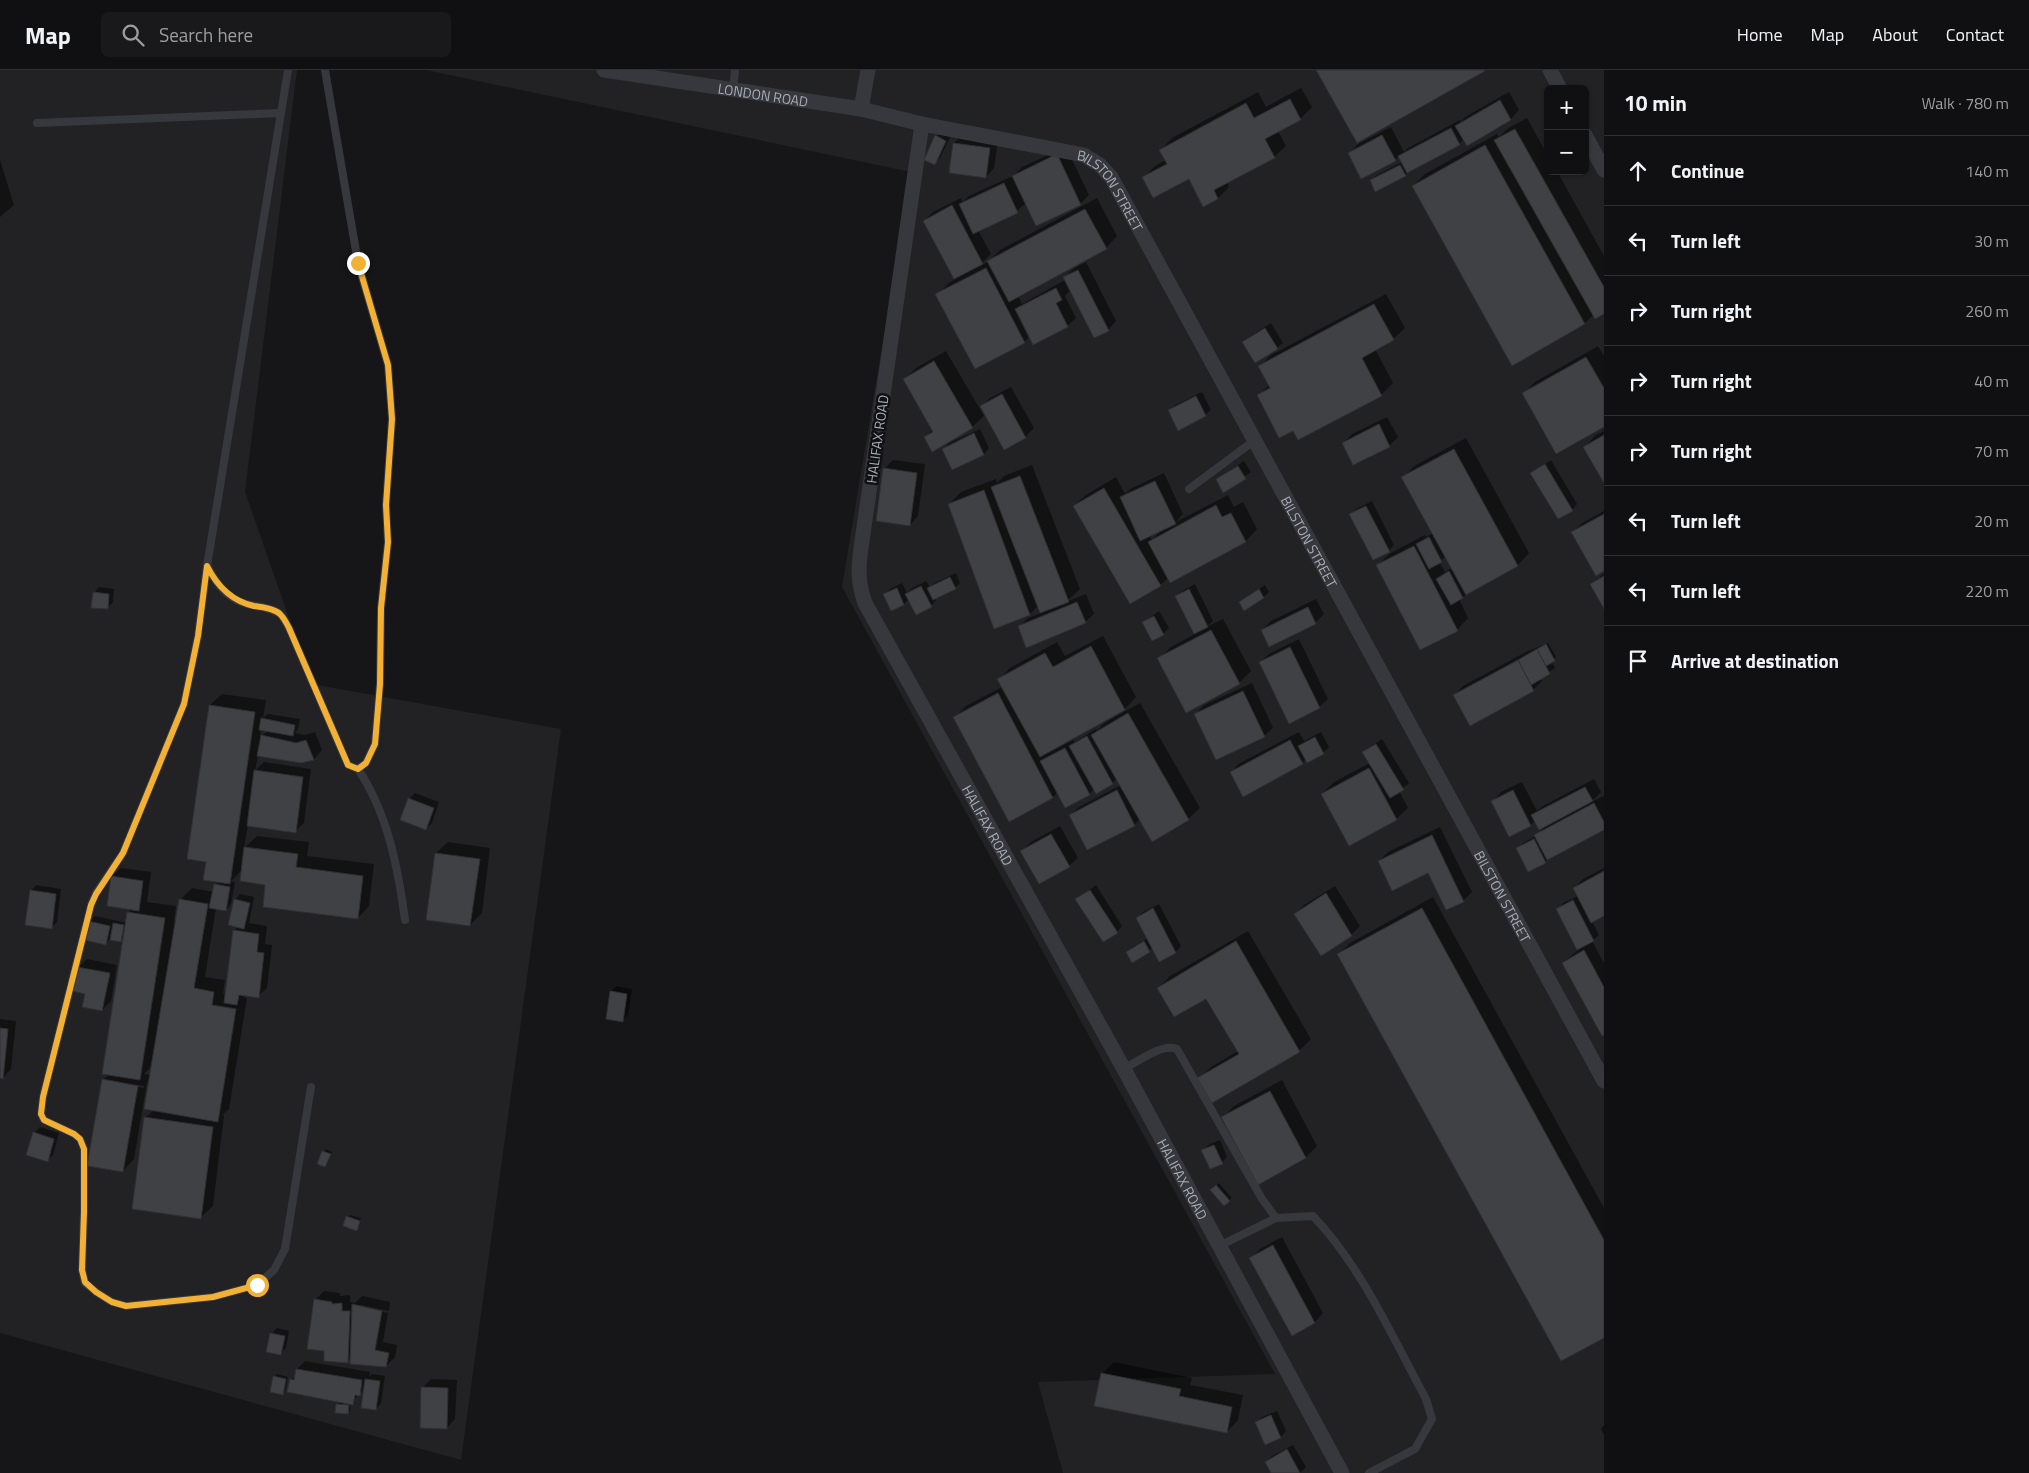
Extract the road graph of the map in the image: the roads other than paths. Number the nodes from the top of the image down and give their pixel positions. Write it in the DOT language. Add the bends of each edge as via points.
graph roads {
  1 [pos="288,70"];
  2 [pos="325,70"];
  3 [pos="604,70"];
  4 [pos="735,70"];
  5 [pos="868,70"];
  6 [pos="1550,70"];
  7 [pos="1558,85"];
  8 [pos="733,90"];
  9 [pos="861,109"];
  10 [pos="281,113"];
  11 [pos="37,123"];
  12 [pos="922,124"];
  13 [pos="1589,142"];
  14 [pos="1604,170"];
  15 [pos="1254,440"];
  16 [pos="1189,489"];
  17 [pos="207,566"];
  18 [pos="358,769"];
  19 [pos="405,920"];
  20 [pos="1124,1069"];
  21 [pos="1604,1081"];
  22 [pos="311,1087"];
  23 [pos="1276,1218"];
  24 [pos="1219,1246"];
  25 [pos="1342,1473"];
  26 [pos="1369,1473"];
  1 -- 10 [label="lane"];
  2 -- 18 [label="lane" via="358,263 388,365 392,419 375,744 366,763"];
  3 -- 8 [label="street, LONDON ROAD"];
  4 -- 8 [label="lane"];
  5 -- 9 [label="street"];
  6 -- 7 [label="street"];
  8 -- 9 [label="street, LONDON ROAD"];
  9 -- 12 [label="street, LONDON ROAD"];
  10 -- 11 [label="lane"];
  10 -- 17 [label="lane"];
  12 -- 15 [label="street, BILSTON STREET" via="1084,155 1100,165 1111,177"];
  12 -- 20 [label="street, HALIFAX ROAD" via="858,568 859,586 865,603"];
  13 -- 14 [label="street"];
  15 -- 16 [label="lane"];
  15 -- 21 [label="street, BILSTON STREET"];
  17 -- 18 [label="lane" via="216,583 230,595 245,604 280,614 322,701 348,765"];
  17 -- 22 [label="lane" via="198,636 184,704 123,853 91,905 43,1097 41,1114 44,1120 74,1134 84,1149 82,1270 85,1282 112,1302 126,1306 213,1297 257,1285 274,1270 285,1249"];
  18 -- 19 [label="lane" via="381,812 399,874"];
  20 -- 23 [label="lane" via="1163,1048 1177,1049"];
  20 -- 24 [label="street, HALIFAX ROAD"];
  23 -- 24 [label="lane"];
  23 -- 26 [label="lane" via="1313,1216 1333,1237 1358,1275 1426,1398 1432,1418 1415,1450"];
  24 -- 25 [label="street, HALIFAX ROAD"];
}
